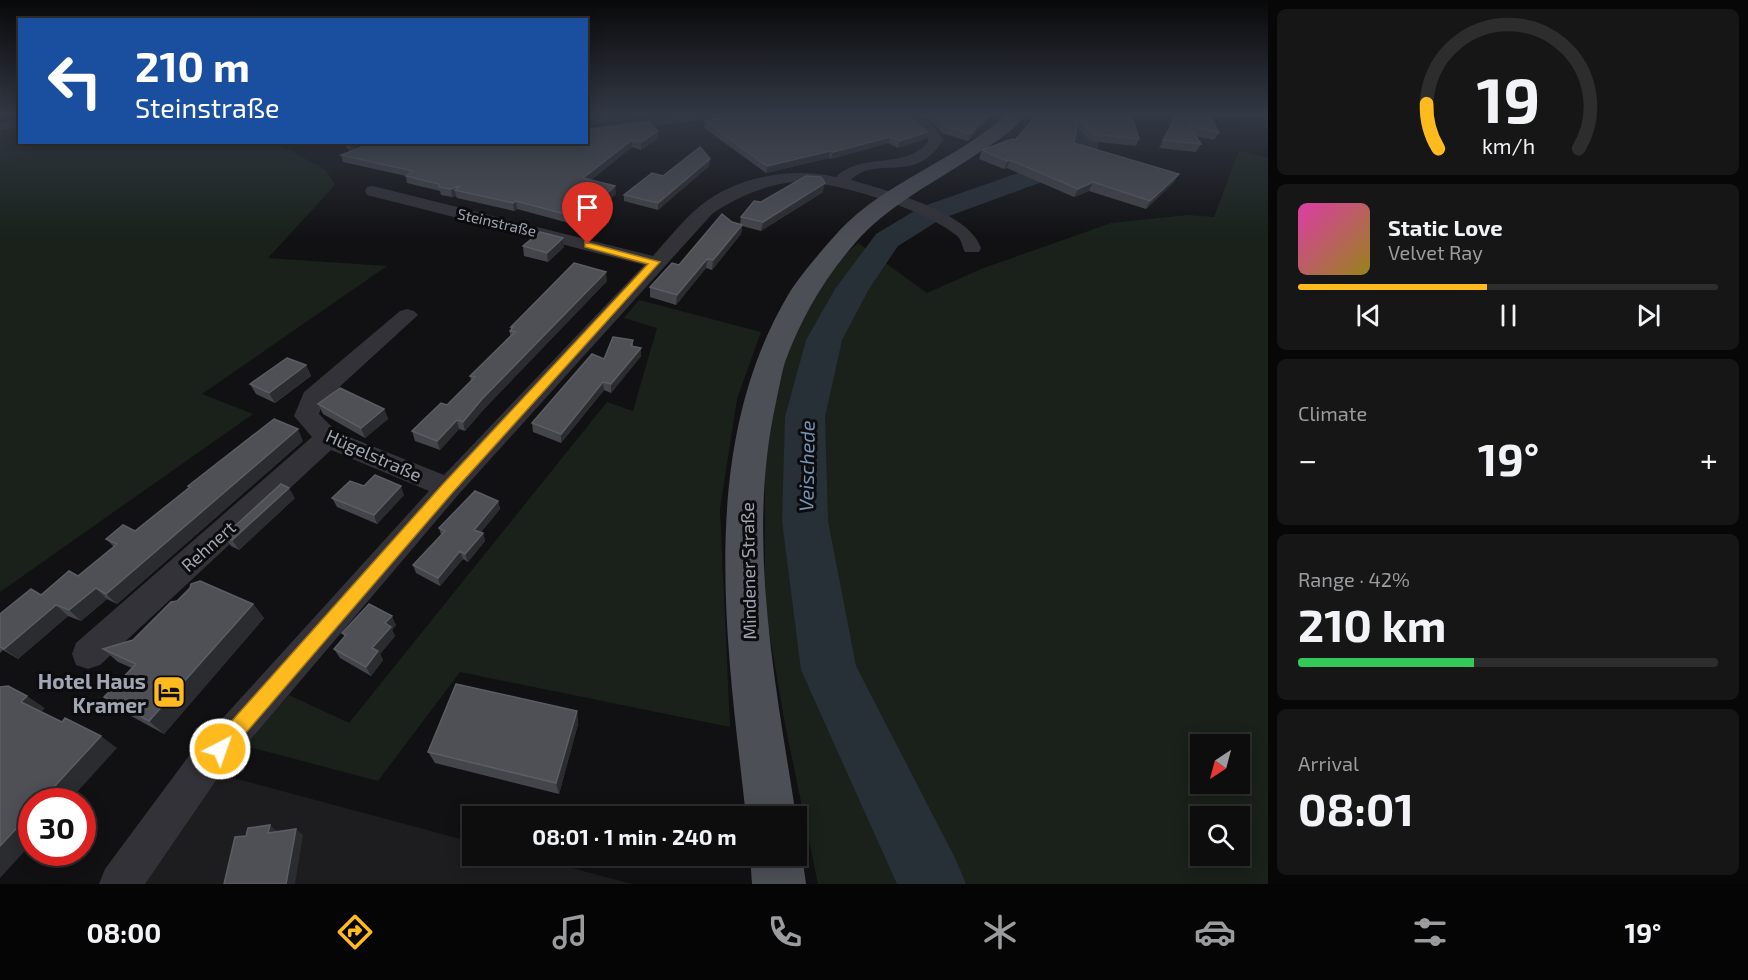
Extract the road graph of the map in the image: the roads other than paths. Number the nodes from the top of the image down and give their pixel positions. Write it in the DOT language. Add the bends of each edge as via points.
graph roads {
  1 [pos="921,155"];
  2 [pos="972,155"];
  3 [pos="841,180"];
  4 [pos="373,191"];
  5 [pos="916,209"];
  6 [pos="972,248"];
  7 [pos="655,262"];
  8 [pos="407,315"];
  9 [pos="328,438"];
  10 [pos="448,488"];
  11 [pos="88,654"];
  12 [pos="770,806"];
  13 [pos="777,866"];
  14 [pos="120,884"];
  15 [pos="779,884"];
  1 -- 3 [label="street" via="858,168"];
  2 -- 5 [label="main road, Mindener Straße"];
  3 -- 5 [label="street"];
  3 -- 7 [label="street" via="787,178 743,190 707,209"];
  4 -- 7 [label="street, Steinstraße"];
  5 -- 6 [label="street" via="964,232"];
  5 -- 12 [label="main road, Mindener Straße" via="848,236 800,296 769,370 751,441 743,528 748,630"];
  7 -- 10 [label="street"];
  8 -- 9 [label="street, Hügelstraße" via="312,398 306,416"];
  9 -- 10 [label="street, Hügelstraße"];
  9 -- 11 [label="street, Rehnert"];
  10 -- 14 [label="street" via="204,766"];
  13 -- 15 [label="main road"];
}
